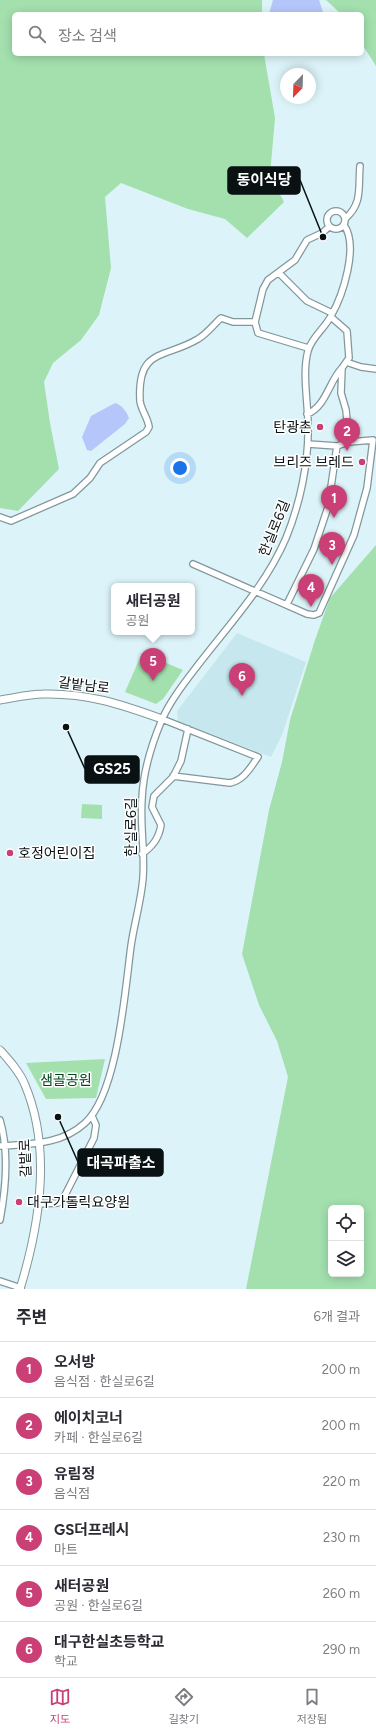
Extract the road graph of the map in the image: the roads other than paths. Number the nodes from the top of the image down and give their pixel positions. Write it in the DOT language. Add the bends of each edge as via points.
graph roads {
  1 [pos="360,166"];
  2 [pos="344,222"];
  3 [pos="330,227"];
  4 [pos="279,273"];
  5 [pos="332,315"];
  6 [pos="255,322"];
  7 [pos="308,348"];
  8 [pos="346,362"];
  9 [pos="342,368"];
  10 [pos="376,369"];
  11 [pos="307,414"];
  12 [pos="375,438"];
  13 [pos="349,442"];
  14 [pos="308,444"];
  15 [pos="337,446"];
  16 [pos="0,517"];
  17 [pos="193,564"];
  18 [pos="255,591"];
  19 [pos="288,604"];
  20 [pos="0,700"];
  21 [pos="162,719"];
  22 [pos="188,729"];
  23 [pos="173,776"];
  24 [pos="152,805"];
  25 [pos="142,807"];
  26 [pos="142,854"];
  27 [pos="0,1050"];
  28 [pos="92,1116"];
  29 [pos="0,1120"];
  30 [pos="40,1144"];
  31 [pos="2,1146"];
  32 [pos="39,1204"];
  33 [pos="0,1220"];
  34 [pos="0,1281"];
  35 [pos="20,1288"];
  1 -- 2 [label="street" via="358,201 354,211"];
  2 -- 3 [label="street" via="338,229"];
  2 -- 3 [label="street" via="341,211 332,211 326,218"];
  2 -- 5 [label="street" via="349,233 350,251 347,271"];
  3 -- 4 [label="street" via="307,240 295,260"];
  4 -- 5 [label="street" via="307,301"];
  4 -- 6 [label="street" via="268,280 262,289"];
  5 -- 7 [label="street"];
  5 -- 8 [label="street" via="348,331 349,358"];
  6 -- 7 [label="street" via="258,333"];
  6 -- 16 [label="street" via="234,322 221,318 199,339 148,362 142,372 140,402 148,421 149,427 146,432 100,463 90,478 73,494 10,521"];
  7 -- 11 [label="street, 한실로6길"];
  8 -- 9 [label="street"];
  8 -- 10 [label="street"];
  9 -- 11 [label="street" via="336,374 318,408"];
  9 -- 13 [label="street" via="341,393 346,410"];
  11 -- 14 [label="street, 한실로6길"];
  12 -- 13 [label="street"];
  12 -- 19 [label="street" via="354,535 319,612 314,615 307,614"];
  13 -- 15 [label="street"];
  14 -- 15 [label="street"];
  14 -- 18 [label="street, 한실로6길" via="299,500 291,524 273,564"];
  15 -- 19 [label="street" via="328,507 310,556"];
  17 -- 18 [label="street"];
  18 -- 19 [label="street"];
  18 -- 21 [label="street, 한실로6길" via="185,682"];
  20 -- 21 [label="main road, 갈밭남로" via="42,694 87,696 116,702"];
  21 -- 22 [label="street"];
  21 -- 25 [label="street, 한실로6길" via="147,766"];
  22 -- 23 [label="street" via="181,761"];
  22 -- 23 [label="street" via="258,757 238,782"];
  23 -- 24 [label="street" via="154,796"];
  24 -- 25 [label="street"];
  24 -- 26 [label="street" via="162,825 152,846"];
  25 -- 26 [label="street, 한실로6길"];
  26 -- 28 [label="street, 한실로6길" via="143,877 124,1006 107,1082"];
  27 -- 30 [label="main road, 갈밭로" via="25,1084"];
  28 -- 30 [label="street, 한실로6길" via="71,1134"];
  28 -- 32 [label="street" via="96,1125 94,1138 63,1199 58,1203"];
  29 -- 31 [label="street"];
  30 -- 31 [label="street, 한실로6길"];
  30 -- 32 [label="main road, 갈밭로"];
  31 -- 33 [label="street" via="5,1173"];
  32 -- 35 [label="main road, 갈밭로"];
  34 -- 35 [label="street"];
}
